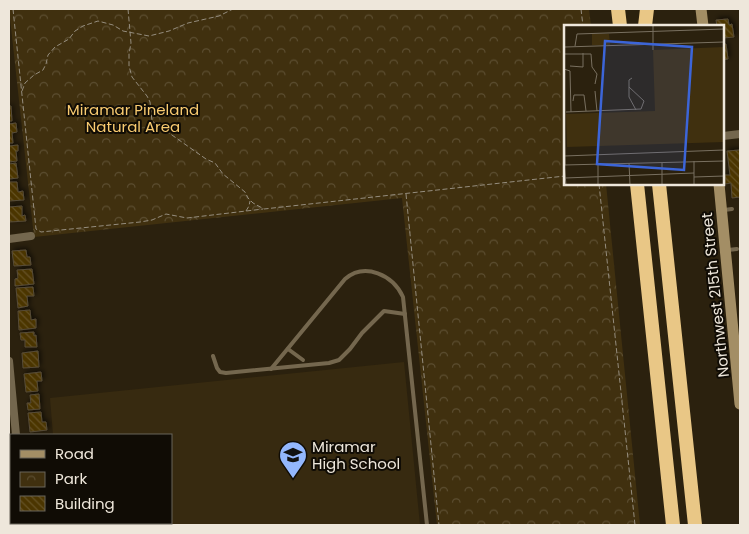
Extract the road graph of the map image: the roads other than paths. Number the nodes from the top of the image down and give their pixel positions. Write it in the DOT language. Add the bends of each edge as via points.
graph roads {
  1 [pos="618,9"];
  2 [pos="641,9"];
  3 [pos="647,9"];
  4 [pos="701,9"];
  5 [pos="620,25"];
  6 [pos="644,25"];
  7 [pos="644,25"];
  8 [pos="703,25"];
  9 [pos="740,134"];
  10 [pos="724,136"];
  11 [pos="636,185"];
  12 [pos="659,185"];
  13 [pos="719,185"];
  14 [pos="31,236"];
  15 [pos="9,239"];
  16 [pos="405,314"];
  17 [pos="737,334"];
  18 [pos="288,349"];
  19 [pos="213,356"];
  20 [pos="303,360"];
  21 [pos="9,361"];
  22 [pos="271,369"];
  23 [pos="740,404"];
  24 [pos="16,434"];
  25 [pos="427,525"];
  26 [pos="673,525"];
  27 [pos="695,525"];
  1 -- 5 [label="highway"];
  2 -- 6 [label="highway"];
  3 -- 7 [label="highway"];
  4 -- 8 [label="street"];
  9 -- 10 [label="street"];
  11 -- 26 [label="highway"];
  12 -- 27 [label="highway"];
  13 -- 17 [label="street, Northwest 215th Street" via="727,210"];
  14 -- 15 [label="street"];
  16 -- 18 [label="lane" via="399,289 386,278 373,272 350,274"];
  16 -- 22 [label="lane" via="384,310 340,360 329,364"];
  16 -- 25 [label="lane"];
  17 -- 23 [label="street, Northwest 215th Street"];
  18 -- 20 [label="lane"];
  18 -- 22 [label="lane"];
  19 -- 22 [label="lane" via="220,372"];
  21 -- 24 [label="street"];
}
